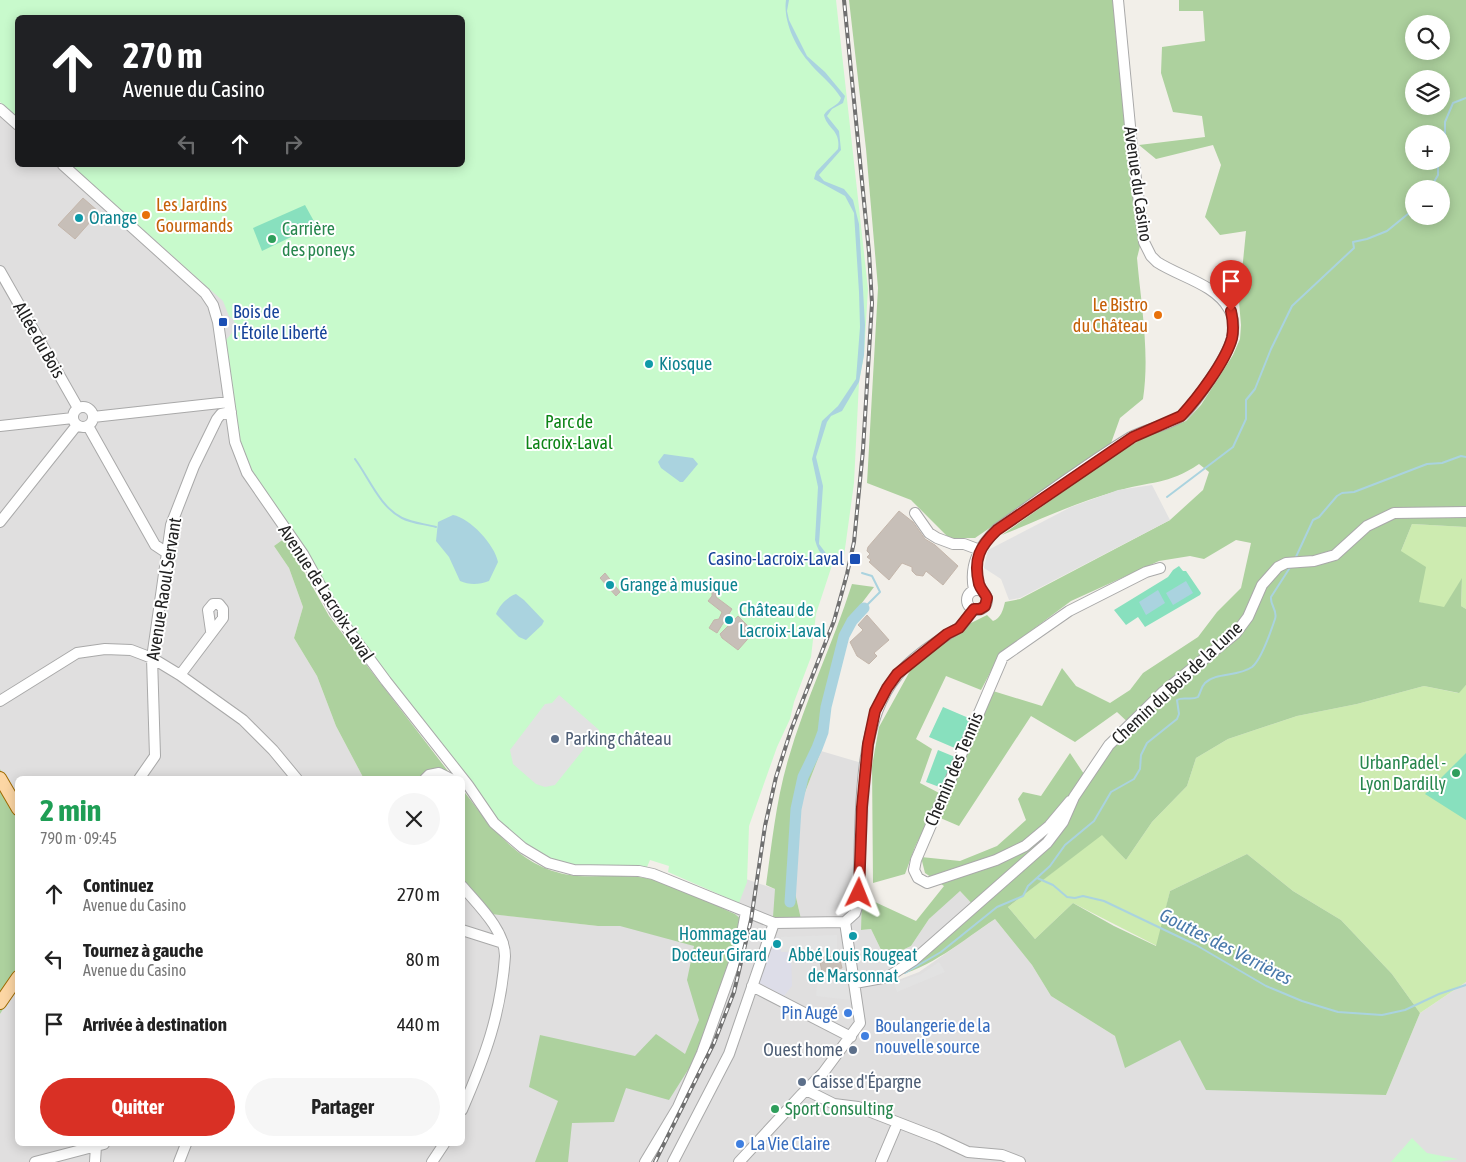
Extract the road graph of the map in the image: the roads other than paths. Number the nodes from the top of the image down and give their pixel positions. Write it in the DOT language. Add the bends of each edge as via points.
graph roads {
  1 [pos="1118,0"];
  2 [pos="0,109"];
  3 [pos="15,122"];
  4 [pos="65,167"];
  5 [pos="0,271"];
  6 [pos="230,407"];
  7 [pos="76,417"];
  8 [pos="90,421"];
  9 [pos="0,426"];
  10 [pos="1466,512"];
  11 [pos="915,513"];
  12 [pos="0,522"];
  13 [pos="167,553"];
  14 [pos="978,554"];
  15 [pos="1160,568"];
  16 [pos="978,590"];
  17 [pos="971,607"];
  18 [pos="212,631"];
  19 [pos="152,658"];
  20 [pos="180,675"];
  21 [pos="0,701"];
  22 [pos="141,776"];
  23 [pos="295,776"];
  24 [pos="428,776"];
  25 [pos="446,776"];
  26 [pos="460,776"];
  27 [pos="0,778"];
  28 [pos="465,782"];
  29 [pos="465,792"];
  30 [pos="474,794"];
  31 [pos="1074,797"];
  32 [pos="15,804"];
  33 [pos="465,890"];
  34 [pos="746,912"];
  35 [pos="770,922"];
  36 [pos="845,922"];
  37 [pos="465,931"];
  38 [pos="503,943"];
  39 [pos="15,982"];
  40 [pos="854,983"];
  41 [pos="752,986"];
  42 [pos="0,1004"];
  43 [pos="851,1037"];
  44 [pos="806,1090"];
  45 [pos="465,1103"];
  46 [pos="895,1129"];
  47 [pos="96,1146"];
  48 [pos="100,1146"];
  49 [pos="185,1146"];
  50 [pos="443,1146"];
  51 [pos="35,1162"];
  52 [pos="94,1162"];
  53 [pos="179,1162"];
  54 [pos="432,1162"];
  55 [pos="645,1162"];
  56 [pos="673,1162"];
  57 [pos="739,1162"];
  58 [pos="881,1162"];
  59 [pos="1020,1162"];
  1 -- 14 [label="street, Avenue du Casino" via="1144,242 1157,262 1223,299 1231,311 1232,338 1208,381 1181,416 1133,437 1098,459 997,530 985,541"];
  2 -- 3 [label="street"];
  4 -- 6 [label="street, Avenue de Lacroix-Laval" via="205,293 218,322"];
  5 -- 7 [label="street, Allée du Bois"];
  6 -- 8 [label="street"];
  6 -- 13 [label="street, Avenue Raoul Servant" via="217,419 194,466 171,525"];
  6 -- 26 [label="street, Avenue de Lacroix-Laval" via="235,442 247,473 303,554 335,612"];
  7 -- 8 [label="street" via="82,427"];
  7 -- 8 [label="street" via="88,408"];
  7 -- 9 [label="street"];
  7 -- 12 [label="street"];
  8 -- 13 [label="street" via="155,545"];
  10 -- 31 [label="street, Chemin du Bois de la Lune" via="1394,513 1367,526 1335,555 1285,563 1272,572 1240,628 1167,688 1110,745"];
  11 -- 14 [label="street" via="929,533 953,544 964,544"];
  13 -- 19 [label="street, Avenue Raoul Servant"];
  14 -- 16 [label="street"];
  15 -- 31 [label="street, Chemin des Tennis" via="1069,611 1003,656 914,870 918,878 927,883 996,860 1025,846 1049,826"];
  16 -- 17 [label="street" via="967,596"];
  16 -- 17 [label="street" via="986,595 986,604 980,609"];
  17 -- 36 [label="street" via="959,628 905,667 887,688 875,711 870,728 862,807 858,904 855,913"];
  18 -- 20 [label="street"];
  19 -- 20 [label="street"];
  19 -- 21 [label="street" via="131,650 77,653"];
  19 -- 22 [label="street, Avenue Raoul Servant" via="154,756"];
  20 -- 23 [label="street" via="242,720"];
  24 -- 25 [label="street" via="439,772"];
  27 -- 32 [label="main road"];
  28 -- 30 [label="street, Avenue de Lacroix-Laval"];
  29 -- 30 [label="street" via="471,796"];
  30 -- 34 [label="street, Avenue de Lacroix-Laval" via="494,823 548,864 574,870 653,874"];
  31 -- 40 [label="street, Chemin du Bois de la Lune" via="1063,822 1047,843 914,960 888,977"];
  33 -- 38 [label="street" via="498,931"];
  34 -- 35 [label="street, Avenue de Lacroix-Laval"];
  34 -- 55 [label="street" via="739,949 702,1053 678,1108"];
  35 -- 36 [label="street"];
  35 -- 41 [label="street"];
  36 -- 40 [label="street"];
  37 -- 38 [label="street"];
  38 -- 45 [label="street" via="504,974 498,1014"];
  39 -- 42 [label="main road"];
  40 -- 43 [label="street" via="860,1024"];
  41 -- 43 [label="street"];
  41 -- 56 [label="street" via="729,1054"];
  43 -- 44 [label="street"];
  44 -- 57 [label="street"];
  44 -- 59 [label="street" via="834,1104 870,1111 968,1152 1002,1155"];
  46 -- 58 [label="street"];
  47 -- 51 [label="street"];
  48 -- 52 [label="street"];
  49 -- 53 [label="street"];
  50 -- 54 [label="street"];
}
